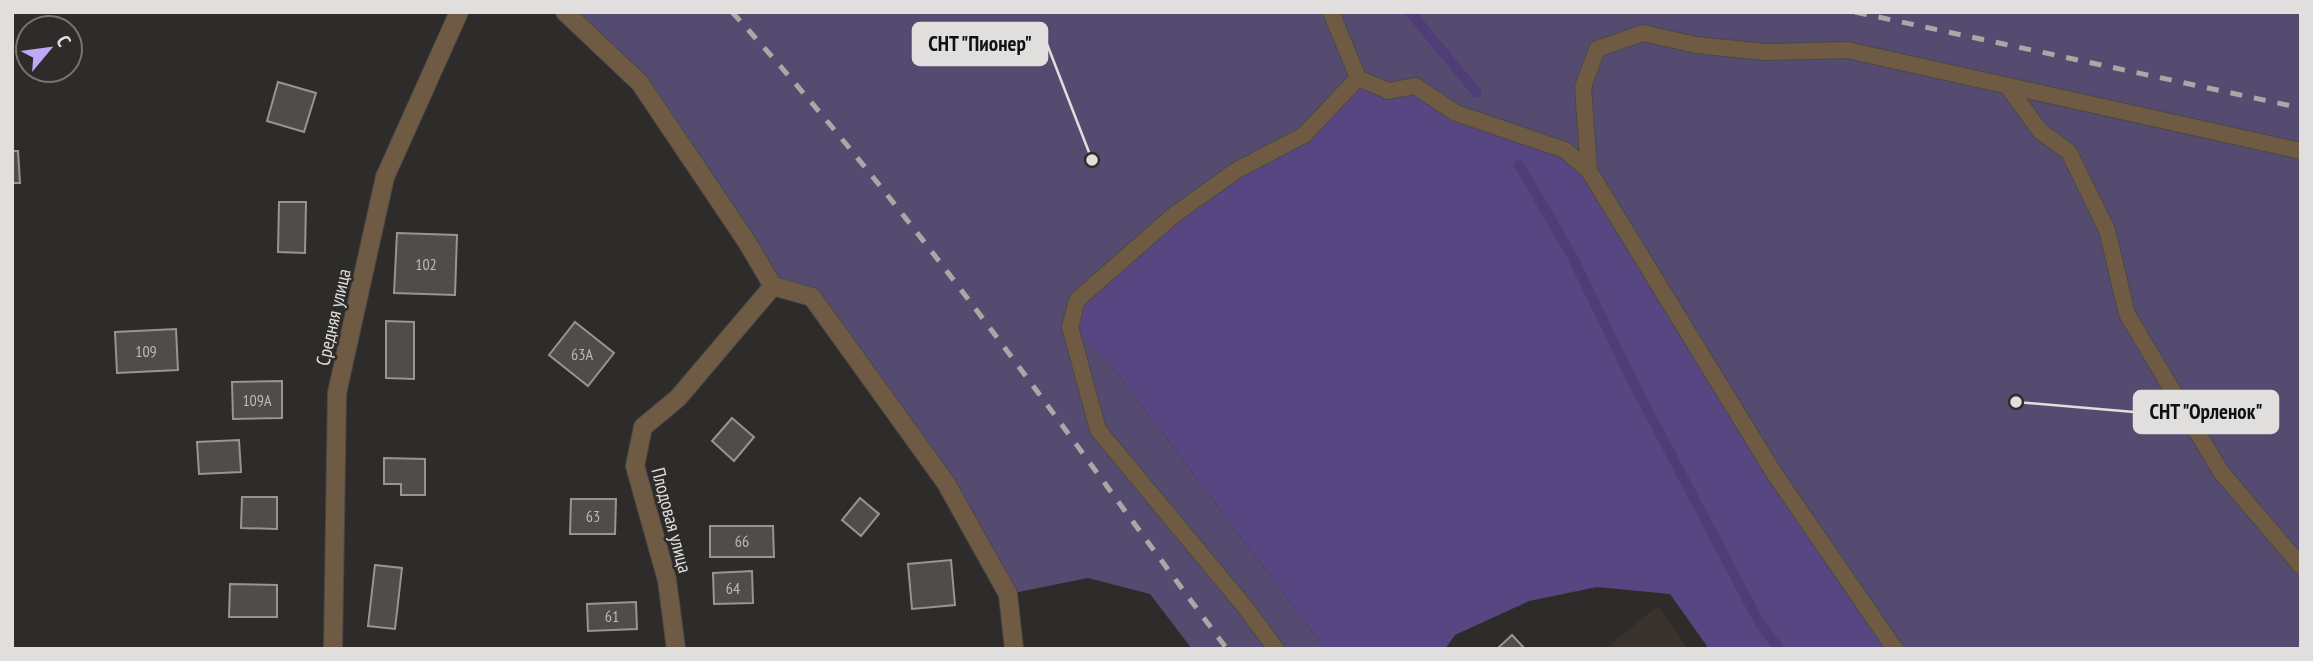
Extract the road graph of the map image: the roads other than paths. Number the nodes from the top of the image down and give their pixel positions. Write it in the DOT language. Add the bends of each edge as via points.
graph roads {
  1 [pos="459,12"];
  2 [pos="565,12"];
  3 [pos="1331,12"];
  4 [pos="1358,78"];
  5 [pos="2009,88"];
  6 [pos="2301,151"];
  7 [pos="1589,171"];
  8 [pos="773,286"];
  9 [pos="2301,566"];
  10 [pos="333,649"];
  11 [pos="676,649"];
  12 [pos="1014,649"];
  13 [pos="1276,649"];
  14 [pos="1895,649"];
  1 -- 10 [label="street, Средняя улица" via="386,177 337,393"];
  2 -- 8 [label="street" via="640,83"];
  3 -- 4 [label="lane"];
  4 -- 7 [label="lane" via="1388,91 1415,86 1456,113 1565,150"];
  4 -- 13 [label="lane" via="1304,135 1237,170 1174,215 1077,299 1071,312 1070,327 1098,430"];
  5 -- 6 [label="lane"];
  5 -- 7 [label="lane" via="1847,50 1765,52 1696,45 1643,33 1597,49 1583,87"];
  5 -- 9 [label="lane" via="2040,131 2070,152 2107,230 2127,314 2221,472"];
  7 -- 14 [label="lane" via="1774,473"];
  8 -- 11 [label="street, Плодовая улица" via="678,398 643,427 635,466 667,580"];
  8 -- 12 [label="street" via="813,298 946,483 1008,594"];
}
